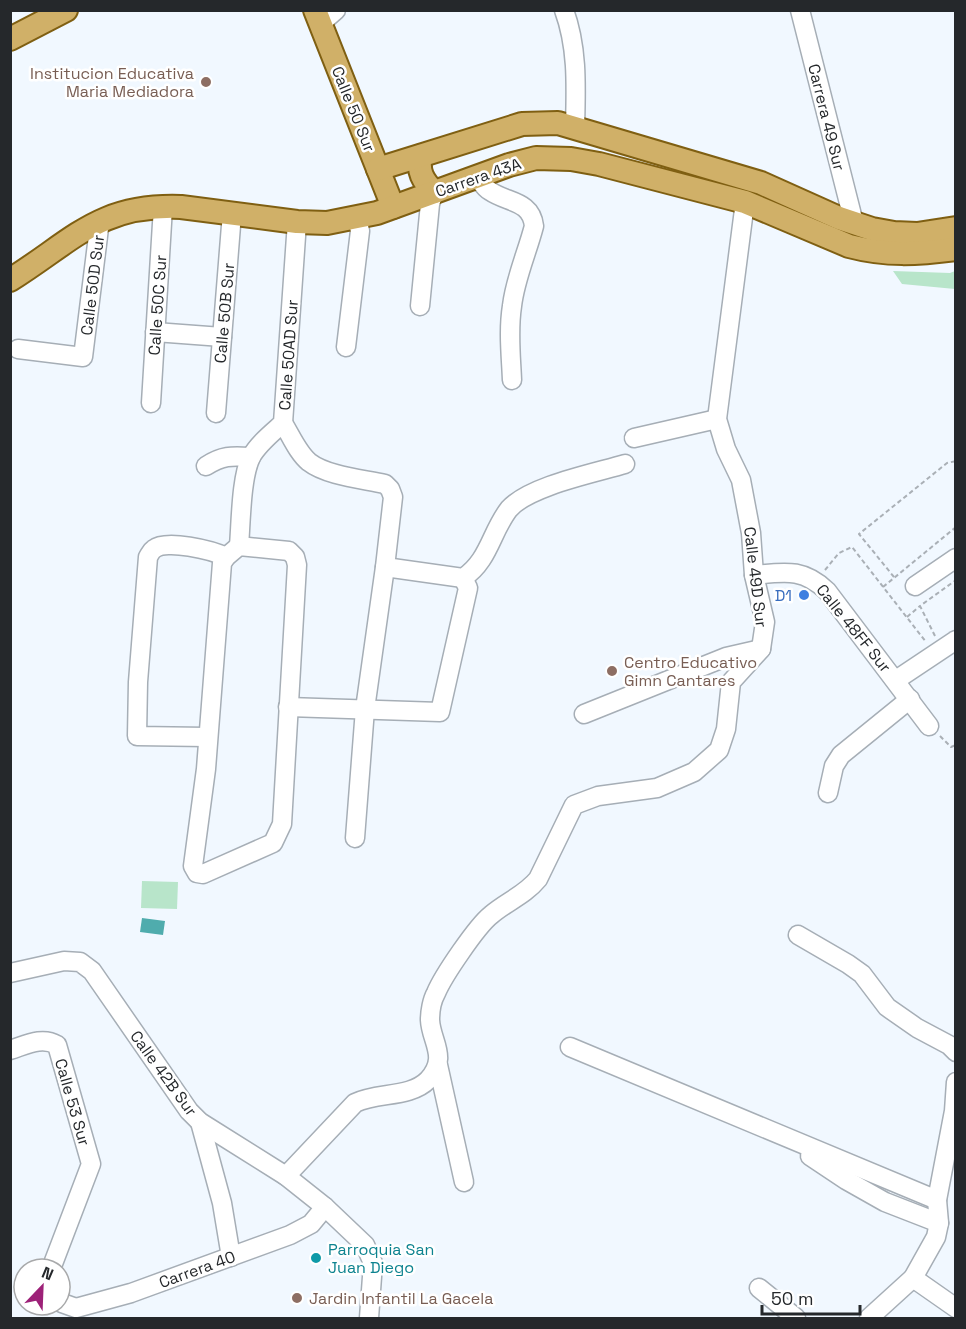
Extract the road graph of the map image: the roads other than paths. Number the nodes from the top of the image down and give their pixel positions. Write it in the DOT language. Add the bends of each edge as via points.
graph roads {
  1 [pos="66,10"];
  2 [pos="564,10"];
  3 [pos="800,10"];
  4 [pos="324,15"];
  5 [pos="10,39"];
  6 [pos="575,127"];
  7 [pos="421,156"];
  8 [pos="378,169"];
  9 [pos="477,176"];
  10 [pos="434,192"];
  11 [pos="745,202"];
  12 [pos="163,207"];
  13 [pos="393,207"];
  14 [pos="232,213"];
  15 [pos="357,218"];
  16 [pos="100,220"];
  17 [pos="297,222"];
  18 [pos="854,223"];
  19 [pos="956,228"];
  20 [pos="956,249"];
  21 [pos="12,279"];
  22 [pos="420,306"];
  23 [pos="155,332"];
  24 [pos="222,337"];
  25 [pos="346,347"];
  26 [pos="18,349"];
  27 [pos="512,380"];
  28 [pos="151,403"];
  29 [pos="216,413"];
  30 [pos="717,419"];
  31 [pos="284,423"];
  32 [pos="634,438"];
  33 [pos="251,457"];
  34 [pos="625,465"];
  35 [pos="206,466"];
  36 [pos="232,551"];
  37 [pos="956,558"];
  38 [pos="385,567"];
  39 [pos="754,575"];
  40 [pos="463,578"];
  41 [pos="915,586"];
  42 [pos="956,640"];
  43 [pos="761,650"];
  44 [pos="896,680"];
  45 [pos="910,699"];
  46 [pos="288,707"];
  47 [pos="365,708"];
  48 [pos="584,714"];
  49 [pos="929,726"];
  50 [pos="207,737"];
  51 [pos="828,793"];
  52 [pos="355,838"];
  53 [pos="798,935"];
  54 [pos="10,973"];
  55 [pos="570,1047"];
  56 [pos="10,1050"];
  57 [pos="956,1052"];
  58 [pos="438,1065"];
  59 [pos="956,1082"];
  60 [pos="200,1122"];
  61 [pos="773,1131"];
  62 [pos="286,1176"];
  63 [pos="464,1182"];
  64 [pos="937,1200"];
  65 [pos="325,1207"];
  66 [pos="939,1223"];
  67 [pos="56,1257"];
  68 [pos="231,1257"];
  69 [pos="913,1278"];
  70 [pos="759,1288"];
  71 [pos="72,1308"];
  72 [pos="956,1308"];
  73 [pos="873,1317"];
  74 [pos="369,1318"];
  75 [pos="796,1318"];
  1 -- 5 [label="main road"];
  2 -- 6 [label="street" via="577,86"];
  3 -- 18 [label="street, Carrera 49 Sur"];
  4 -- 8 [label="main road, Calle 50 Sur"];
  6 -- 7 [label="main road" via="558,123 522,124"];
  6 -- 18 [label="main road" via="761,183"];
  7 -- 8 [label="main road"];
  7 -- 10 [label="main road" via="422,179"];
  8 -- 13 [label="main road, Calle 50 Sur"];
  9 -- 10 [label="main road, Carrera 43A"];
  9 -- 11 [label="main road, Carrera 43A" via="536,158 572,159"];
  9 -- 27 [label="street" via="487,190 525,206 534,226 512,307"];
  10 -- 13 [label="main road, Carrera 43A"];
  10 -- 22 [label="street"];
  11 -- 20 [label="main road, Carrera 43A" via="863,250 908,255"];
  11 -- 30 [label="street, Calle 49D Sur"];
  12 -- 14 [label="main road, Carrera 43A"];
  12 -- 16 [label="main road, Carrera 43A" via="118,213"];
  12 -- 23 [label="street, Calle 50C Sur"];
  13 -- 15 [label="main road, Carrera 43A"];
  14 -- 17 [label="main road, Carrera 43A"];
  14 -- 24 [label="street, Calle 50B Sur"];
  15 -- 17 [label="main road, Carrera 43A"];
  15 -- 25 [label="street" via="360,231"];
  16 -- 21 [label="main road, Carrera 43A"];
  16 -- 26 [label="street, Calle 50D Sur" via="83,357"];
  17 -- 31 [label="street, Calle 50AD Sur"];
  18 -- 19 [label="main road" via="894,233"];
  23 -- 24 [label="street"];
  23 -- 28 [label="street, Calle 50C Sur"];
  24 -- 29 [label="street, Calle 50B Sur"];
  30 -- 32 [label="street"];
  30 -- 39 [label="street, Calle 49D Sur" via="741,480"];
  31 -- 33 [label="street, Calle 50AD Sur"];
  31 -- 38 [label="street" via="309,462 326,471 385,484 390,489 393,497"];
  33 -- 35 [label="street" via="218,458"];
  33 -- 36 [label="street"];
  34 -- 40 [label="street" via="524,497 510,509 475,570"];
  36 -- 46 [label="street" via="289,551 297,565"];
  36 -- 50 [label="street" via="222,563"];
  36 -- 50 [label="street" via="168,544 155,548 148,557 137,736"];
  37 -- 41 [label="street"];
  38 -- 40 [label="street"];
  38 -- 47 [label="street"];
  39 -- 43 [label="street, Calle 49D Sur" via="765,622"];
  39 -- 44 [label="street, Calle 48FF Sur" via="786,572 815,580"];
  40 -- 47 [label="street" via="468,588 440,712"];
  42 -- 44 [label="street" via="935,645"];
  43 -- 48 [label="street" via="726,657"];
  43 -- 58 [label="street, Calle 49D Sur" via="731,682 726,729 718,750 694,772 657,788 598,796 574,805 538,879 530,889 489,916 435,994 430,1020"];
  44 -- 45 [label="street, Calle 48FF Sur"];
  45 -- 49 [label="street, Calle 48FF Sur"];
  45 -- 51 [label="street" via="841,755 834,766"];
  46 -- 47 [label="street"];
  46 -- 50 [label="street" via="282,824 278,836 273,843 204,874 197,873 193,866"];
  47 -- 52 [label="street"];
  53 -- 57 [label="street" via="862,974 887,1007"];
  54 -- 60 [label="street, Calle 42B Sur" via="64,961 80,962 92,971"];
  55 -- 61 [label="street"];
  56 -- 67 [label="street, Calle 53 Sur" via="37,1041 50,1040 57,1045 91,1164"];
  58 -- 62 [label="street" via="428,1080 413,1090 355,1103"];
  58 -- 63 [label="street"];
  59 -- 64 [label="street"];
  60 -- 62 [label="street, Calle 42B Sur"];
  60 -- 68 [label="street" via="216,1175"];
  61 -- 64 [label="street"];
  61 -- 66 [label="street" via="846,1180"];
  62 -- 65 [label="street"];
  64 -- 66 [label="street"];
  65 -- 68 [label="street, Carrera 40" via="311,1224"];
  65 -- 74 [label="street" via="365,1245 373,1263"];
  66 -- 69 [label="street" via="936,1237"];
  68 -- 71 [label="street, Carrera 40" via="131,1293"];
  69 -- 72 [label="street"];
  69 -- 73 [label="street"];
  70 -- 75 [label="street"];
}
